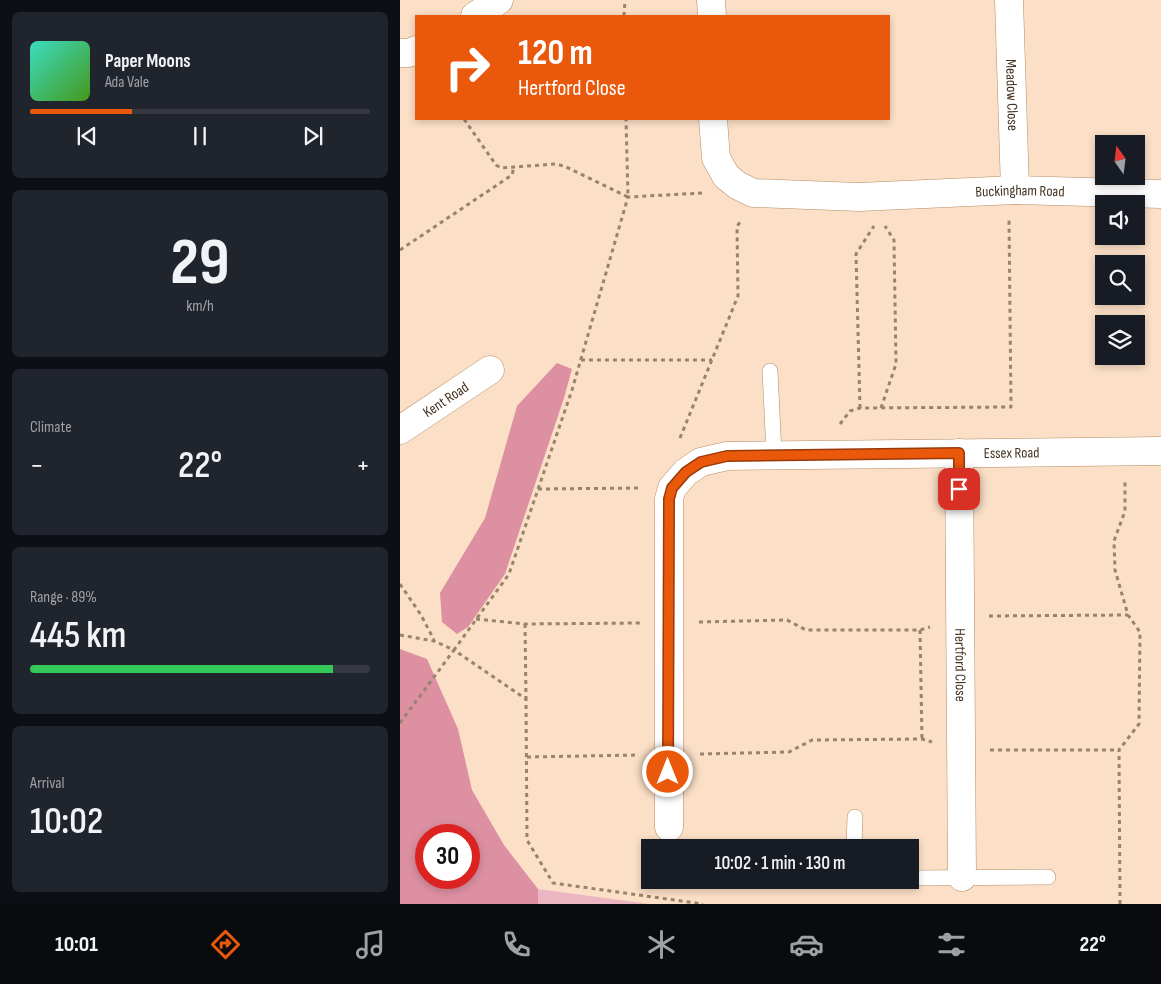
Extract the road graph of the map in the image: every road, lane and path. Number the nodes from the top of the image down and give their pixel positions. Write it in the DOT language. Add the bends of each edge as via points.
graph roads {
  1 [pos="499,0"];
  2 [pos="625,0"];
  3 [pos="712,0"];
  4 [pos="1010,0"];
  5 [pos="476,15"];
  6 [pos="624,15"];
  7 [pos="712,15"];
  8 [pos="415,50"];
  9 [pos="400,53"];
  10 [pos="465,120"];
  11 [pos="626,120"];
  12 [pos="713,120"];
  13 [pos="514,167"];
  14 [pos="726,176"];
  15 [pos="1012,190"];
  16 [pos="765,194"];
  17 [pos="1161,194"];
  18 [pos="628,197"];
  19 [pos="880,207"];
  20 [pos="400,250"];
  21 [pos="581,360"];
  22 [pos="712,360"];
  23 [pos="490,370"];
  24 [pos="770,372"];
  25 [pos="860,408"];
  26 [pos="881,408"];
  27 [pos="400,430"];
  28 [pos="1124,451"];
  29 [pos="1161,451"];
  30 [pos="959,453"];
  31 [pos="774,454"];
  32 [pos="815,454"];
  33 [pos="679,480"];
  34 [pos="538,489"];
  35 [pos="400,584"];
  36 [pos="1128,615"];
  37 [pos="960,617"];
  38 [pos="476,619"];
  39 [pos="669,622"];
  40 [pos="525,624"];
  41 [pos="920,630"];
  42 [pos="400,635"];
  43 [pos="434,641"];
  44 [pos="454,650"];
  45 [pos="526,699"];
  46 [pos="400,723"];
  47 [pos="922,739"];
  48 [pos="961,750"];
  49 [pos="1119,750"];
  50 [pos="668,754"];
  51 [pos="526,757"];
  52 [pos="855,816"];
  53 [pos="669,827"];
  54 [pos="854,839"];
  55 [pos="1048,877"];
  56 [pos="919,878"];
  57 [pos="962,878"];
  58 [pos="703,904"];
  59 [pos="1120,904"];
  1 -- 5 [label="street"];
  2 -- 6 [label="path"];
  3 -- 7 [label="street"];
  4 -- 15 [label="street, Meadow Close"];
  8 -- 9 [label="street"];
  10 -- 13 [label="path" via="496,165"];
  11 -- 18 [label="path"];
  12 -- 14 [label="street" via="716,158"];
  13 -- 18 [label="path" via="564,166"];
  13 -- 20 [label="path" via="512,175"];
  14 -- 16 [label="street, Buckingham Road" via="753,193"];
  14 -- 18 [label="path" via="714,193"];
  15 -- 17 [label="street, Buckingham Road"];
  15 -- 19 [label="street, Buckingham Road"];
  15 -- 26 [label="path" via="1011,407"];
  16 -- 19 [label="street, Buckingham Road" via="859,197"];
  16 -- 22 [label="path" via="737,226 738,296"];
  18 -- 21 [label="path"];
  19 -- 25 [label="path" via="856,254"];
  19 -- 26 [label="path" via="894,240 896,364"];
  21 -- 22 [label="path"];
  21 -- 34 [label="path"];
  22 -- 33 [label="path" via="674,455"];
  23 -- 27 [label="street, Kent Road"];
  24 -- 31 [label="lane"];
  25 -- 26 [label="path"];
  25 -- 32 [label="path" via="850,411"];
  28 -- 29 [label="street, Essex Road"];
  28 -- 30 [label="street, Essex Road"];
  28 -- 36 [label="path" via="1125,511 1114,541 1115,570"];
  30 -- 32 [label="street, Essex Road"];
  30 -- 37 [label="street, Hertford Close"];
  31 -- 32 [label="street, Essex Road"];
  31 -- 33 [label="street, Essex Road" via="727,456 701,462"];
  33 -- 34 [label="path"];
  33 -- 39 [label="street" via="669,499"];
  34 -- 38 [label="path" via="508,574"];
  35 -- 43 [label="path"];
  36 -- 37 [label="path"];
  36 -- 49 [label="path" via="1140,632 1139,724"];
  37 -- 41 [label="path"];
  37 -- 48 [label="street, Hertford Close"];
  38 -- 40 [label="path"];
  38 -- 44 [label="path"];
  39 -- 40 [label="path"];
  39 -- 41 [label="path" via="787,620 806,630"];
  39 -- 50 [label="street"];
  40 -- 45 [label="path"];
  41 -- 47 [label="path"];
  42 -- 43 [label="path"];
  43 -- 44 [label="path"];
  44 -- 45 [label="path"];
  44 -- 46 [label="path"];
  45 -- 51 [label="path"];
  47 -- 48 [label="path"];
  47 -- 50 [label="path" via="812,740 789,752"];
  48 -- 49 [label="path"];
  48 -- 57 [label="street, Hertford Close"];
  49 -- 59 [label="path"];
  50 -- 51 [label="path"];
  50 -- 53 [label="street"];
  51 -- 58 [label="path" via="527,840 553,883"];
  52 -- 54 [label="lane"];
  55 -- 57 [label="lane"];
  56 -- 57 [label="lane"];
}
